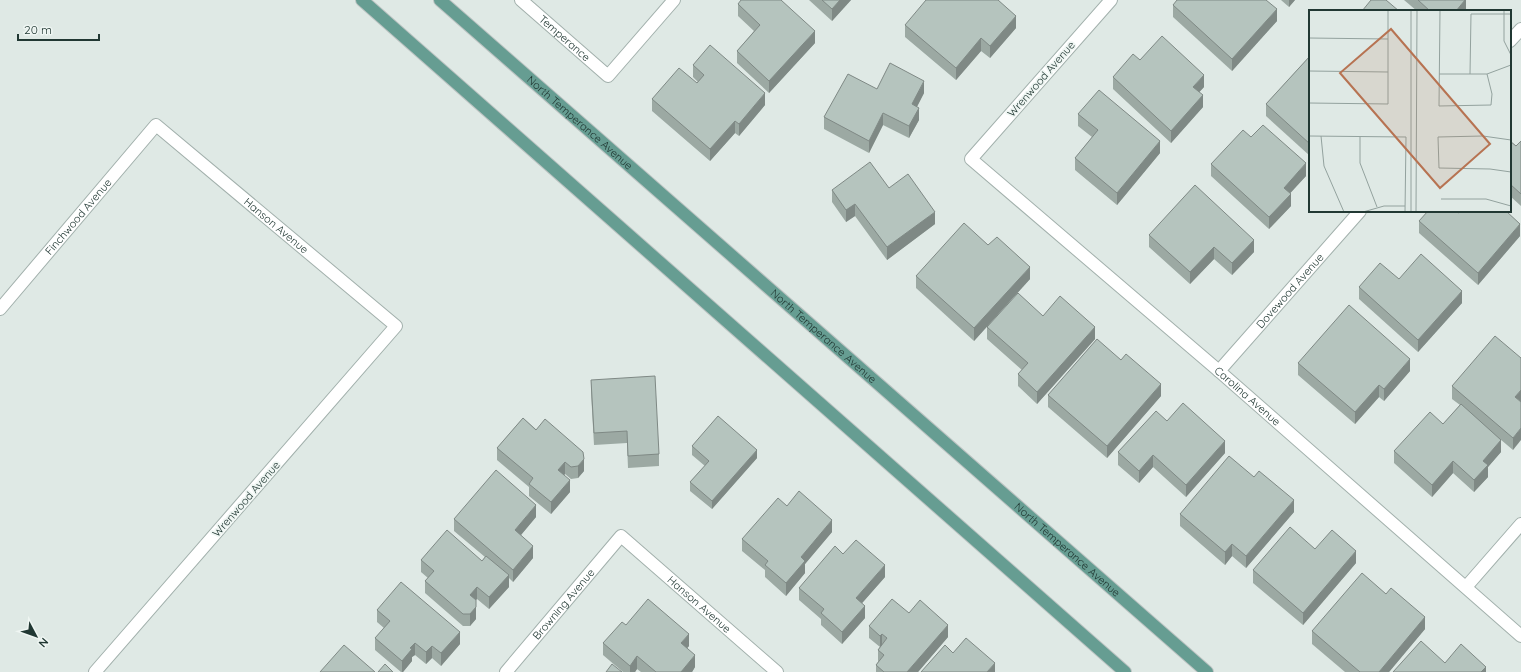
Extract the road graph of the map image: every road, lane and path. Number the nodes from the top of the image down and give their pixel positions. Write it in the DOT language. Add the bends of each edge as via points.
graph roads {
  1 [pos="362,0"];
  2 [pos="440,0"];
  3 [pos="521,0"];
  4 [pos="674,0"];
  5 [pos="1111,0"];
  6 [pos="1521,29"];
  7 [pos="1511,40"];
  8 [pos="156,125"];
  9 [pos="971,159"];
  10 [pos="1359,212"];
  11 [pos="0,309"];
  12 [pos="396,326"];
  13 [pos="1219,371"];
  14 [pos="1521,524"];
  15 [pos="621,536"];
  16 [pos="1466,587"];
  17 [pos="1521,636"];
  18 [pos="95,672"];
  19 [pos="506,672"];
  20 [pos="777,672"];
  21 [pos="1125,672"];
  22 [pos="1207,672"];
  1 -- 21 [label="main road"];
  2 -- 22 [label="main road, North Temperance Avenue"];
  3 -- 4 [label="street, Temperance" via="608,76"];
  5 -- 9 [label="street, Wrenwood Avenue"];
  6 -- 7 [label="street"];
  8 -- 11 [label="street, Finchwood Avenue"];
  8 -- 12 [label="street, Hanson Avenue"];
  9 -- 13 [label="street, Carolina Avenue"];
  10 -- 13 [label="street, Dovewood Avenue"];
  12 -- 18 [label="street, Wrenwood Avenue"];
  13 -- 16 [label="street, Carolina Avenue"];
  14 -- 16 [label="street"];
  15 -- 19 [label="street, Browning Avenue"];
  15 -- 20 [label="street, Hanson Avenue"];
  16 -- 17 [label="street, Carolina Avenue"];
}
